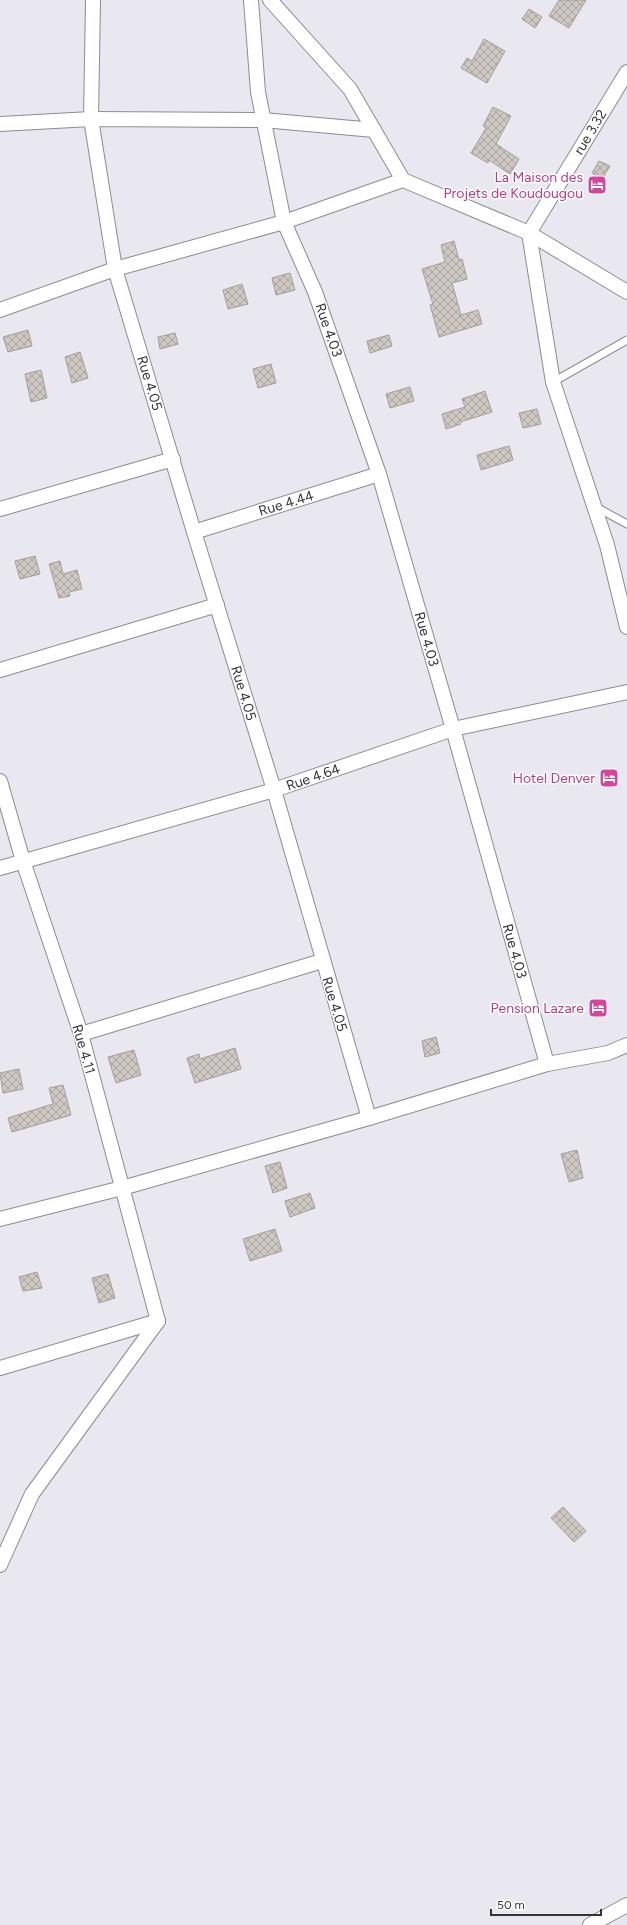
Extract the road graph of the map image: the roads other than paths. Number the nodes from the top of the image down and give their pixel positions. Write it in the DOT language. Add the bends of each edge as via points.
graph roads {
  1 [pos="93,0"];
  2 [pos="251,0"];
  3 [pos="270,0"];
  4 [pos="627,72"];
  5 [pos="91,119"];
  6 [pos="263,120"];
  7 [pos="0,124"];
  8 [pos="374,130"];
  9 [pos="403,180"];
  10 [pos="284,222"];
  11 [pos="529,233"];
  12 [pos="115,269"];
  13 [pos="627,292"];
  14 [pos="0,310"];
  15 [pos="627,340"];
  16 [pos="553,382"];
  17 [pos="173,459"];
  18 [pos="379,474"];
  19 [pos="594,506"];
  20 [pos="0,509"];
  21 [pos="627,524"];
  22 [pos="194,532"];
  23 [pos="217,604"];
  24 [pos="627,627"];
  25 [pos="0,670"];
  26 [pos="627,692"];
  27 [pos="453,729"];
  28 [pos="0,780"];
  29 [pos="274,790"];
  30 [pos="23,861"];
  31 [pos="0,868"];
  32 [pos="322,961"];
  33 [pos="81,1034"];
  34 [pos="627,1045"];
  35 [pos="547,1064"];
  36 [pos="369,1118"];
  37 [pos="122,1188"];
  38 [pos="0,1219"];
  39 [pos="158,1321"];
  40 [pos="0,1368"];
  41 [pos="0,1565"];
  42 [pos="627,1904"];
  43 [pos="590,1925"];
  1 -- 5 [label="street, Rue 4.05"];
  2 -- 6 [label="street, Rue 4.03" via="258,92"];
  3 -- 8 [label="street" via="350,89"];
  4 -- 11 [label="street, rue 3.32"];
  5 -- 6 [label="street"];
  5 -- 7 [label="street"];
  5 -- 12 [label="street, Rue 4.05"];
  6 -- 8 [label="street"];
  6 -- 10 [label="street, Rue 4.03"];
  8 -- 9 [label="street"];
  9 -- 10 [label="street"];
  9 -- 11 [label="street"];
  10 -- 12 [label="street"];
  10 -- 18 [label="street, Rue 4.03" via="316,292"];
  11 -- 13 [label="street"];
  11 -- 16 [label="street"];
  12 -- 14 [label="street"];
  12 -- 17 [label="street, Rue 4.05"];
  15 -- 16 [label="lane"];
  16 -- 19 [label="street"];
  17 -- 20 [label="street"];
  17 -- 22 [label="street, Rue 4.05"];
  18 -- 22 [label="street, Rue 4.44"];
  18 -- 27 [label="street, Rue 4.03"];
  19 -- 21 [label="lane"];
  19 -- 24 [label="street" via="607,545"];
  22 -- 23 [label="street, Rue 4.05"];
  23 -- 25 [label="street"];
  23 -- 29 [label="street, Rue 4.05"];
  26 -- 27 [label="street, Rue 4.64"];
  27 -- 29 [label="street, Rue 4.64"];
  27 -- 35 [label="street, Rue 4.03"];
  28 -- 30 [label="street, Rue 4.11"];
  29 -- 30 [label="street, Rue 4.64"];
  29 -- 32 [label="street, Rue 4.05"];
  30 -- 31 [label="street, Rue 4.64"];
  30 -- 33 [label="street, Rue 4.11"];
  32 -- 33 [label="street"];
  32 -- 36 [label="street, Rue 4.05"];
  33 -- 37 [label="street, Rue 4.11"];
  34 -- 35 [label="street" via="608,1053"];
  35 -- 36 [label="street"];
  36 -- 37 [label="street"];
  37 -- 38 [label="street"];
  37 -- 39 [label="street, Rue 4.11"];
  39 -- 40 [label="street"];
  39 -- 41 [label="street" via="32,1494"];
  42 -- 43 [label="street"];
}
